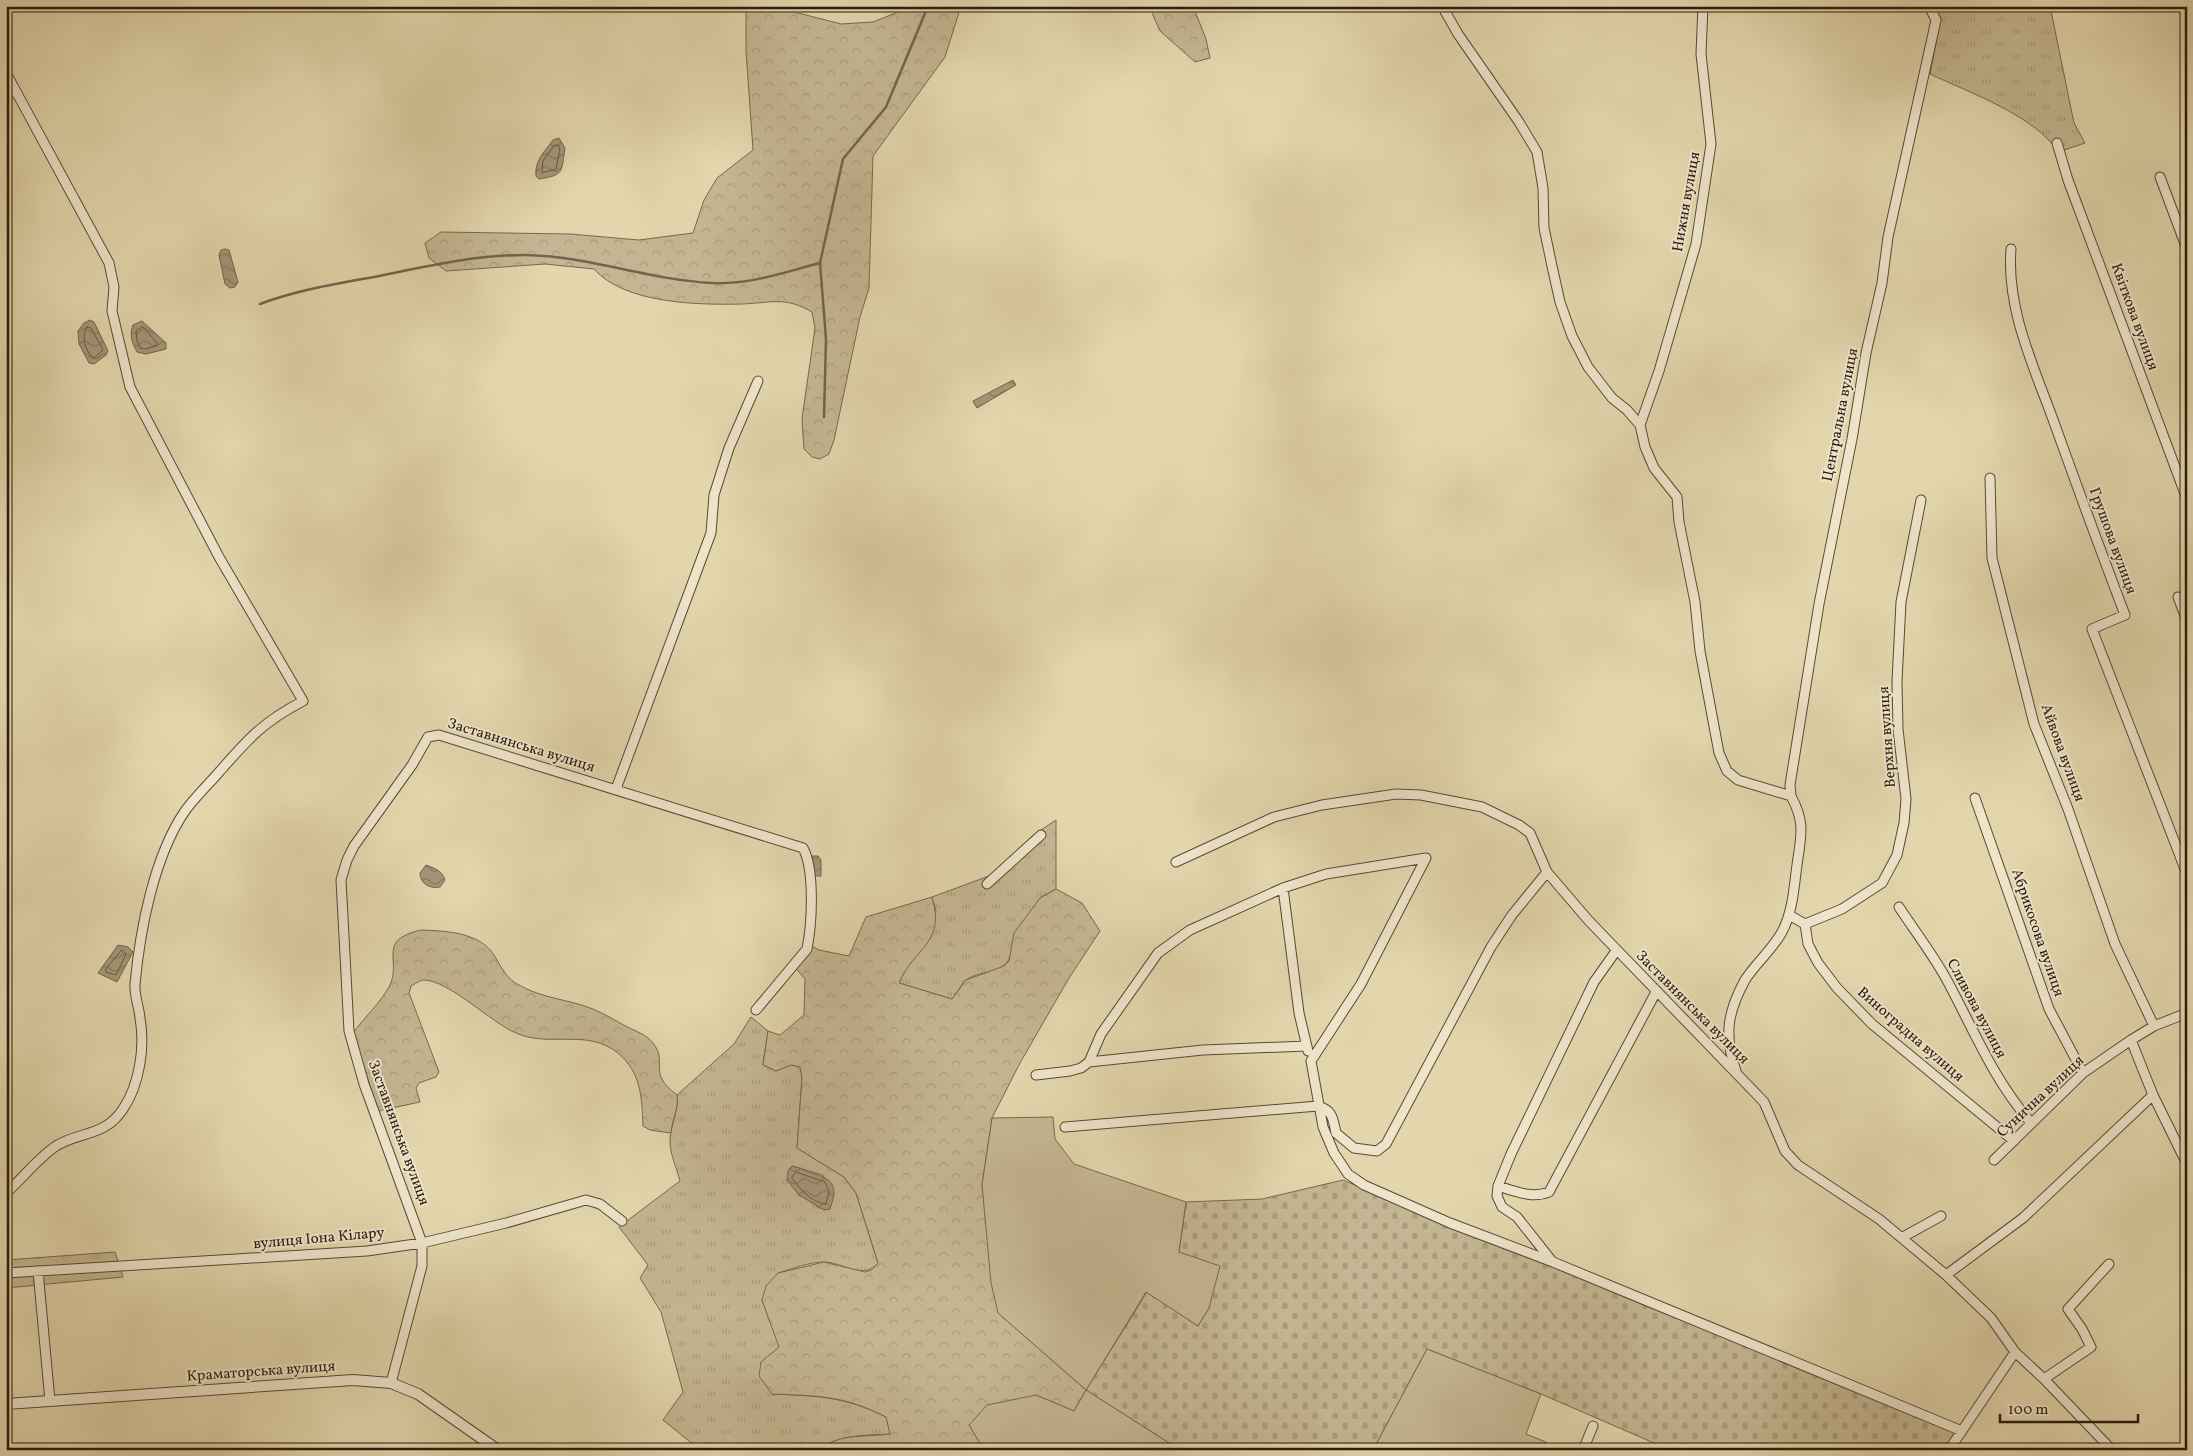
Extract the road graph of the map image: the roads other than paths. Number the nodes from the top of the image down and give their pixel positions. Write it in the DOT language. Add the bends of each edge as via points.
graph roads {
  1 [pos="1442,6"];
  2 [pos="1703,6"];
  3 [pos="1929,6"];
  4 [pos="6,73"];
  5 [pos="2057,143"];
  6 [pos="2160,177"];
  7 [pos="2011,249"];
  8 [pos="2187,249"];
  9 [pos="758,381"];
  10 [pos="1640,425"];
  11 [pos="1990,478"];
  12 [pos="2187,499"];
  13 [pos="1921,500"];
  14 [pos="2178,596"];
  15 [pos="2187,621"];
  16 [pos="616,789"];
  17 [pos="1791,796"];
  18 [pos="1975,798"];
  19 [pos="1041,835"];
  20 [pos="1176,862"];
  21 [pos="1546,872"];
  22 [pos="2187,874"];
  23 [pos="987,884"];
  24 [pos="1284,888"];
  25 [pos="1899,907"];
  26 [pos="1789,915"];
  27 [pos="1805,924"];
  28 [pos="1616,951"];
  29 [pos="1656,992"];
  30 [pos="756,1010"];
  31 [pos="2187,1013"];
  32 [pos="2154,1026"];
  33 [pos="2131,1040"];
  34 [pos="1307,1046"];
  35 [pos="1311,1061"];
  36 [pos="1089,1062"];
  37 [pos="2083,1073"];
  38 [pos="1737,1074"];
  39 [pos="1036,1075"];
  40 [pos="2153,1095"];
  41 [pos="1318,1106"];
  42 [pos="2031,1122"];
  43 [pos="1065,1127"];
  44 [pos="2014,1141"];
  45 [pos="1994,1160"];
  46 [pos="2187,1164"];
  47 [pos="1498,1186"];
  48 [pos="6,1193"];
  49 [pos="1940,1216"];
  50 [pos="622,1221"];
  51 [pos="1903,1237"];
  52 [pos="422,1242"];
  53 [pos="1553,1262"];
  54 [pos="2109,1264"];
  55 [pos="38,1271"];
  56 [pos="6,1273"];
  57 [pos="1946,1275"];
  58 [pos="2015,1352"];
  59 [pos="2044,1379"];
  60 [pos="391,1383"];
  61 [pos="50,1401"];
  62 [pos="6,1404"];
  63 [pos="1594,1426"];
  64 [pos="1962,1431"];
  65 [pos="498,1450"];
  66 [pos="1583,1450"];
  67 [pos="1949,1450"];
  68 [pos="2112,1450"];
  1 -- 10 [label="street" via="1536,152 1543,188 1544,228 1560,302 1572,336 1588,367 1612,398"];
  2 -- 10 [label="street, Нижня вулиця" via="1701,54 1711,144 1696,244"];
  3 -- 17 [label="street, Центральна вулиця" via="1936,20 1866,353 1821,595 1790,784"];
  4 -- 48 [label="street" via="109,263 114,287 112,311 130,387 219,557 302,701 252,734 185,812 159,864 146,912 135,986 142,1049 123,1109 110,1124 94,1133 55,1147"];
  5 -- 12 [label="street, Квіткова вулиця"];
  6 -- 8 [label="street"];
  7 -- 22 [label="street, Грушова вулиця" via="2011,292 2026,344 2125,616 2092,629"];
  9 -- 16 [label="street" via="729,448 714,495 711,533"];
  10 -- 17 [label="street" via="1654,468 1677,497 1719,753 1727,771 1738,780"];
  11 -- 32 [label="street, Айвова вулиця" via="1992,558 2034,724 2116,944"];
  13 -- 27 [label="street, Верхня вулиця" via="1901,602 1898,729 1906,799 1897,855 1882,883 1842,909"];
  14 -- 15 [label="street"];
  16 -- 30 [label="street, Заставнянська вулиця" via="803,848 808,857 810,875 807,949"];
  16 -- 52 [label="street, Заставнянська вулиця" via="434,735 423,743 412,765 347,860 342,880 349,1031 364,1084"];
  17 -- 26 [label="street" via="1800,812 1802,831"];
  18 -- 37 [label="street, Абрикосова вулиця" via="2049,1009"];
  19 -- 23 [label="street"];
  20 -- 21 [label="street, Заставнянська вулиця" via="1274,817 1322,805 1396,794 1421,795 1482,807 1519,825 1530,833"];
  21 -- 28 [label="street, Заставнянська вулиця"];
  21 -- 41 [label="street" via="1491,947 1386,1144 1377,1150 1354,1148 1336,1133 1333,1115"];
  24 -- 34 [label="street" via="1299,1013"];
  24 -- 35 [label="street" via="1326,874 1426,858 1361,984"];
  24 -- 36 [label="street" via="1190,930 1158,953 1101,1034"];
  25 -- 42 [label="street, Сливова вулиця" via="1939,966 1982,1053"];
  26 -- 27 [label="street"];
  26 -- 38 [label="street" via="1777,940 1746,980 1732,1012 1727,1031 1728,1049"];
  27 -- 44 [label="street, Виноградна вулиця" via="1808,944 1837,988 1872,1024"];
  28 -- 29 [label="street, Заставнянська вулиця"];
  28 -- 47 [label="street" via="1594,982"];
  29 -- 38 [label="street, Заставнянська вулиця"];
  29 -- 47 [label="street" via="1549,1192 1540,1196 1527,1195"];
  31 -- 32 [label="street, Сунична вулиця"];
  32 -- 33 [label="street, Сунична вулиця"];
  33 -- 37 [label="street, Сунична вулиця"];
  33 -- 40 [label="street"];
  34 -- 35 [label="street"];
  34 -- 36 [label="street" via="1203,1050"];
  35 -- 41 [label="street"];
  36 -- 39 [label="street" via="1070,1071"];
  37 -- 42 [label="street, Сунична вулиця"];
  38 -- 51 [label="street, Заставнянська вулиця" via="1764,1102 1785,1151 1798,1165"];
  40 -- 46 [label="street"];
  40 -- 57 [label="street" via="2022,1218"];
  41 -- 43 [label="street"];
  41 -- 53 [label="street" via="1334,1153 1348,1174 1364,1185 1450,1223"];
  42 -- 44 [label="street, Сунична вулиця"];
  44 -- 45 [label="street, Сунична вулиця"];
  47 -- 53 [label="street" via="1497,1196 1502,1207 1517,1217"];
  49 -- 51 [label="street"];
  50 -- 52 [label="street, вулиця Іона Кілару" via="600,1204 586,1200"];
  51 -- 57 [label="street, Заставнянська вулиця"];
  52 -- 55 [label="street, вулиця Іона Кілару" via="367,1251"];
  52 -- 60 [label="street, Заставнянська вулиця" via="422,1266"];
  53 -- 64 [label="street"];
  54 -- 59 [label="street" via="2068,1309 2091,1347"];
  55 -- 56 [label="street, вулиця Іона Кілару"];
  55 -- 61 [label="street"];
  57 -- 58 [label="street, Заставнянська вулиця" via="1991,1318"];
  58 -- 59 [label="street, Заставнянська вулиця"];
  58 -- 64 [label="street"];
  59 -- 68 [label="street, Заставнянська вулиця"];
  60 -- 61 [label="street, Краматорська вулиця" via="353,1380"];
  60 -- 65 [label="street, Краматорська вулиця" via="418,1394"];
  61 -- 62 [label="street, Краматорська вулиця"];
  63 -- 66 [label="street"];
  64 -- 67 [label="street"];
}
